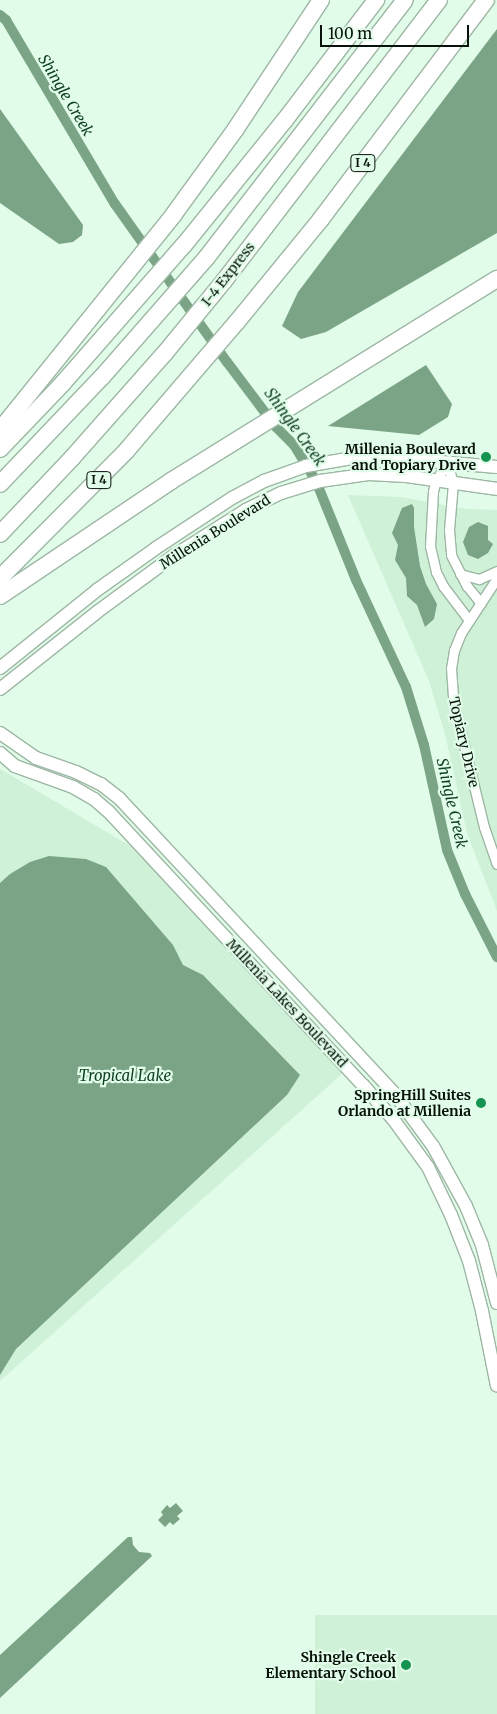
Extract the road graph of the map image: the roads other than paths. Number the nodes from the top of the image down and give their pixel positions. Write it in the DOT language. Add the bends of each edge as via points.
graph roads {
  1 [pos="321,0"];
  2 [pos="376,0"];
  3 [pos="404,0"];
  4 [pos="439,0"];
  5 [pos="486,0"];
  6 [pos="497,279"];
  7 [pos="0,430"];
  8 [pos="0,449"];
  9 [pos="447,463"];
  10 [pos="497,467"];
  11 [pos="436,480"];
  12 [pos="453,483"];
  13 [pos="0,484"];
  14 [pos="497,489"];
  15 [pos="0,534"];
  16 [pos="497,571"];
  17 [pos="460,574"];
  18 [pos="0,578"];
  19 [pos="497,578"];
  20 [pos="0,596"];
  21 [pos="481,603"];
  22 [pos="469,620"];
  23 [pos="0,668"];
  24 [pos="0,689"];
  25 [pos="0,733"];
  26 [pos="0,753"];
  27 [pos="497,864"];
  28 [pos="497,1303"];
  29 [pos="497,1386"];
  1 -- 7 [label="highway" via="235,130 174,214"];
  2 -- 8 [label="highway" via="184,245 63,383"];
  3 -- 13 [label="highway, I-4 Express" via="207,257 62,421"];
  4 -- 15 [label="highway, I-4 Express" via="165,353"];
  5 -- 18 [label="highway, I 4" via="321,219 236,323 119,459"];
  6 -- 20 [label="highway" via="171,481"];
  9 -- 10 [label="street, Millenia Boulevard"];
  9 -- 11 [label="street"];
  9 -- 12 [label="street"];
  9 -- 23 [label="street, Millenia Boulevard" via="382,458 326,462 287,472 240,494 156,548"];
  11 -- 12 [label="street, Millenia Boulevard"];
  11 -- 22 [label="street" via="429,530 432,557 444,586"];
  11 -- 24 [label="street, Millenia Boulevard" via="381,474 334,478 294,488 254,505 175,555 96,612"];
  12 -- 14 [label="street, Millenia Boulevard"];
  12 -- 17 [label="street" via="449,543"];
  16 -- 17 [label="street" via="479,579"];
  17 -- 21 [label="street"];
  19 -- 21 [label="street, Topiary Drive"];
  21 -- 22 [label="street, Topiary Drive"];
  22 -- 27 [label="street, Topiary Drive" via="454,650 451,684 475,794"];
  25 -- 28 [label="street, Millenia Lakes Boulevard" via="36,758 101,784 119,798 394,1093 434,1146 466,1206 482,1245"];
  26 -- 29 [label="street, Millenia Lakes Boulevard" via="15,766 73,787 109,812 393,1120 428,1168 469,1261"];
}
